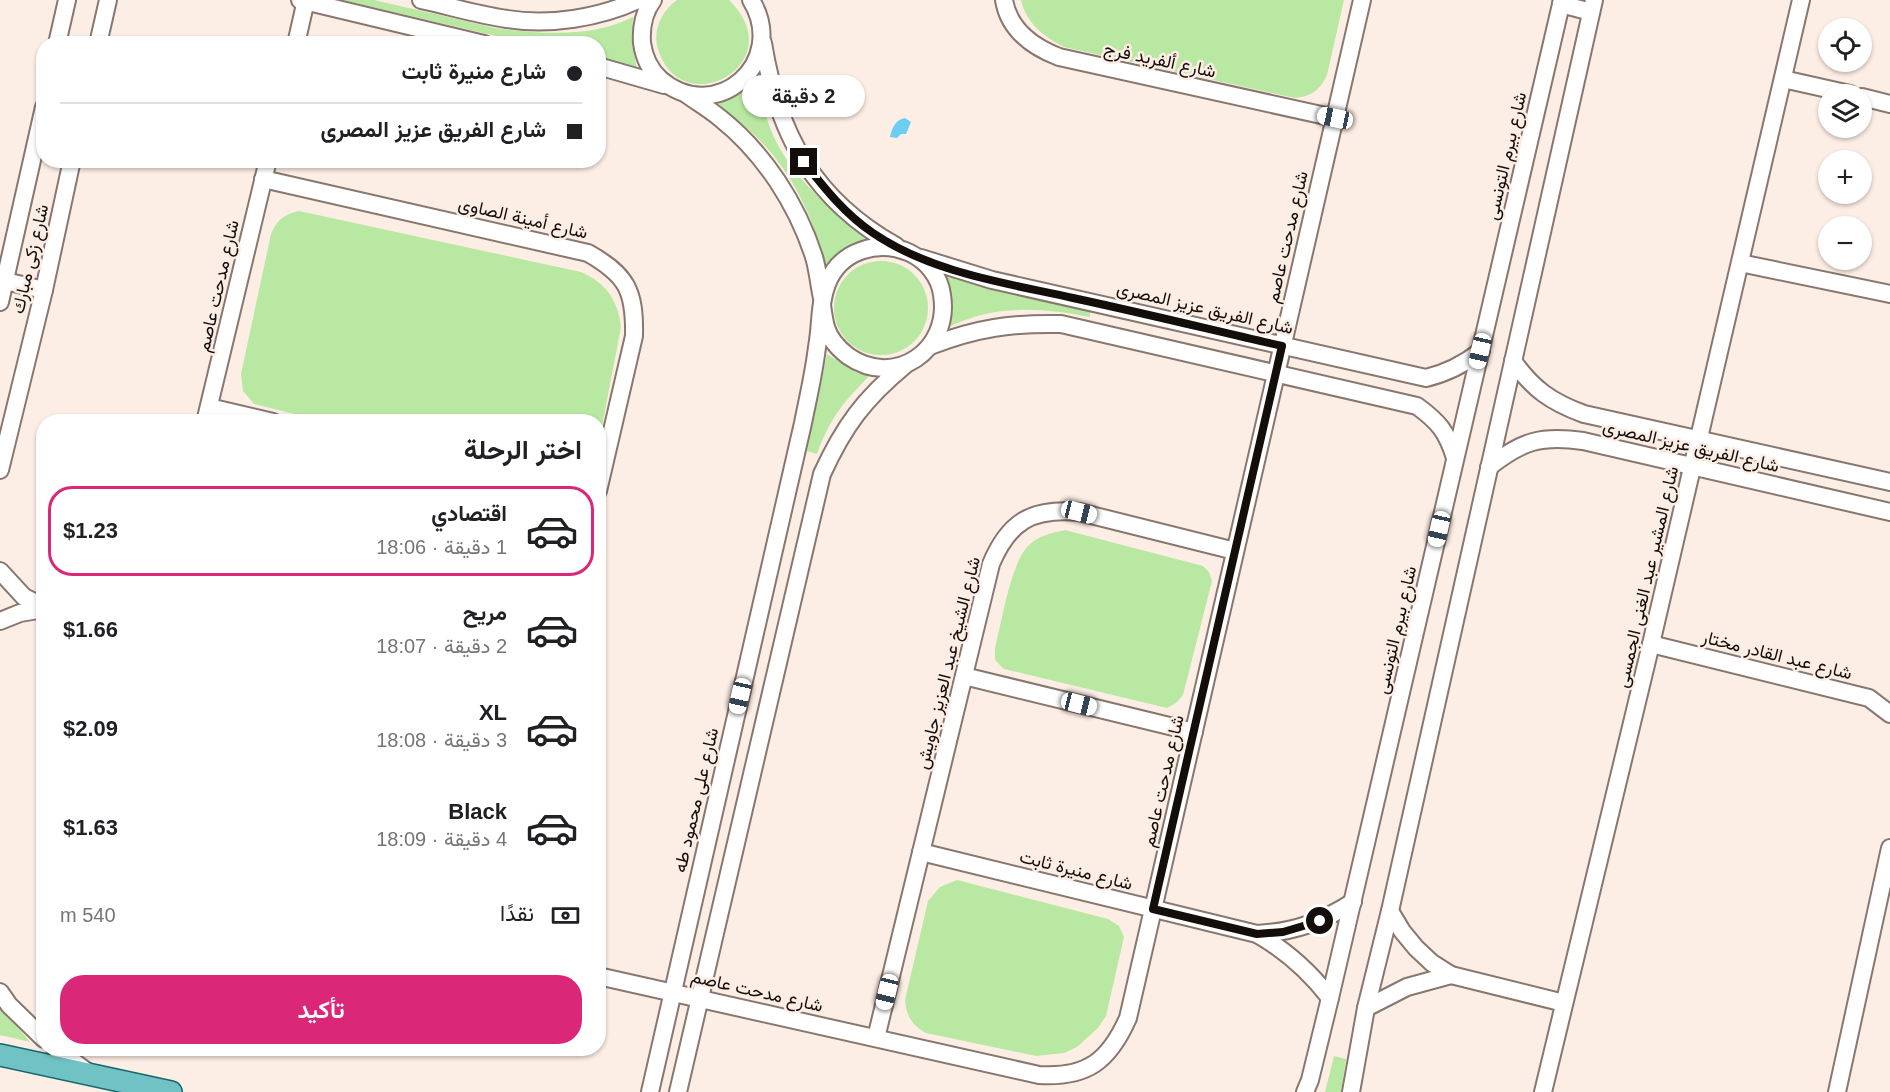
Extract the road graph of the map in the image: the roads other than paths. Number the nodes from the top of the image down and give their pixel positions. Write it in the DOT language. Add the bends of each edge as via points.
graph roads {
  1 [pos="67,0"];
  2 [pos="304,0"];
  3 [pos="421,0"];
  4 [pos="638,0"];
  5 [pos="653,0"];
  6 [pos="751,0"];
  7 [pos="763,0"];
  8 [pos="1004,0"];
  9 [pos="1362,0"];
  10 [pos="1801,0"];
  11 [pos="1562,2"];
  12 [pos="109,3"];
  13 [pos="1593,6"];
  14 [pos="760,21"];
  15 [pos="59,36"];
  16 [pos="100,36"];
  17 [pos="297,36"];
  18 [pos="451,36"];
  19 [pos="762,38"];
  20 [pos="606,68"];
  21 [pos="1783,79"];
  22 [pos="1818,87"];
  23 [pos="678,91"];
  24 [pos="1872,100"];
  25 [pos="1890,104"];
  26 [pos="1335,118"];
  27 [pos="36,143"];
  28 [pos="70,168"];
  29 [pos="266,168"];
  30 [pos="263,179"];
  31 [pos="900,248"];
  32 [pos="917,256"];
  33 [pos="1740,263"];
  34 [pos="5,281"];
  35 [pos="44,290"];
  36 [pos="1890,294"];
  37 [pos="0,302"];
  38 [pos="822,302"];
  39 [pos="930,346"];
  40 [pos="1282,346"];
  41 [pos="1480,351"];
  42 [pos="1513,361"];
  43 [pos="906,364"];
  44 [pos="1276,373"];
  45 [pos="207,414"];
  46 [pos="1699,440"];
  47 [pos="606,457"];
  48 [pos="1456,459"];
  49 [pos="1693,466"];
  50 [pos="1489,467"];
  51 [pos="0,471"];
  52 [pos="1890,482"];
  53 [pos="1890,512"];
  54 [pos="1235,551"];
  55 [pos="0,571"];
  56 [pos="36,604"];
  57 [pos="36,610"];
  58 [pos="0,621"];
  59 [pos="1651,644"];
  60 [pos="964,676"];
  61 [pos="1890,714"];
  62 [pos="1194,732"];
  63 [pos="1890,848"];
  64 [pos="921,852"];
  65 [pos="1353,902"];
  66 [pos="1153,909"];
  67 [pos="1390,912"];
  68 [pos="1257,934"];
  69 [pos="1451,975"];
  70 [pos="606,978"];
  71 [pos="0,992"];
  72 [pos="672,992"];
  73 [pos="700,998"];
  74 [pos="1330,998"];
  75 [pos="1564,1003"];
  76 [pos="1366,1008"];
  77 [pos="36,1031"];
  78 [pos="876,1038"];
  79 [pos="0,1055"];
  80 [pos="66,1056"];
  81 [pos="90,1073"];
  82 [pos="171,1092"];
  83 [pos="650,1092"];
  84 [pos="678,1092"];
  85 [pos="1305,1092"];
  86 [pos="1351,1092"];
  87 [pos="1543,1092"];
  88 [pos="1837,1092"];
  1 -- 15 [label="street"];
  2 -- 17 [label="street"];
  2 -- 18 [label="street"];
  3 -- 4 [label="street" via="508,19 539,21 571,19"];
  5 -- 23 [label="street" via="641,29 643,52 653,72"];
  6 -- 14 [label="street"];
  7 -- 14 [label="street"];
  8 -- 26 [label="street, شارع ألفريد فرج" via="1018,32 1038,49 1059,57"];
  9 -- 26 [label="street, شارع مدحت عاصم"];
  10 -- 21 [label="street, شارع المشير عبد الغنى الجمسى"];
  11 -- 13 [label="street"];
  11 -- 41 [label="street, شارع بيرم التونسى"];
  12 -- 16 [label="street"];
  13 -- 42 [label="street"];
  14 -- 19 [label="street"];
  19 -- 23 [label="street" via="757,59 745,77 728,90 707,96"];
  19 -- 31 [label="street" via="769,82 783,123 804,162 851,217"];
  20 -- 23 [label="street"];
  21 -- 22 [label="street"];
  21 -- 33 [label="street, شارع المشير عبد الغنى الجمسى"];
  23 -- 38 [label="street" via="720,118 751,147 777,181 814,258"];
  24 -- 25 [label="street"];
  26 -- 40 [label="street, شارع مدحت عاصم"];
  27 -- 34 [label="street, شارع زكى مبارك"];
  28 -- 35 [label="street, شارع زكى مبارك"];
  29 -- 30 [label="street, شارع مدحت عاصم"];
  30 -- 45 [label="street, شارع مدحت عاصم"];
  30 -- 47 [label="street, شارع أمينة الصاوى" via="588,253 610,266 627,286 634,311 634,336"];
  31 -- 32 [label="street"];
  31 -- 38 [label="street" via="865,248 850,256 827,282"];
  32 -- 39 [label="street" via="932,270 941,288 944,308 940,328"];
  32 -- 40 [label="street, شارع الفريق عزيز المصرى" via="992,280"];
  33 -- 36 [label="street"];
  33 -- 46 [label="street, شارع المشير عبد الغنى الجمسى"];
  34 -- 35 [label="street"];
  34 -- 37 [label="street, شارع زكى مبارك"];
  35 -- 51 [label="street, شارع زكى مبارك"];
  38 -- 43 [label="street" via="826,329 839,349 859,363 883,368"];
  38 -- 72 [label="street, شارع على محمود طه" via="809,394"];
  39 -- 43 [label="street"];
  39 -- 44 [label="street" via="994,327 1061,324"];
  40 -- 41 [label="street, شارع الفريق عزيز المصرى" via="1426,378 1464,364"];
  40 -- 44 [label="street, شارع مدحت عاصم"];
  41 -- 48 [label="street, شارع بيرم التونسى"];
  42 -- 46 [label="street, شارع الفريق عزيز المصرى" via="1543,395 1562,406"];
  42 -- 50 [label="street"];
  43 -- 73 [label="street" via="856,412 822,474"];
  44 -- 48 [label="street" via="1417,406 1435,419 1449,437"];
  44 -- 54 [label="street, شارع مدحت عاصم"];
  46 -- 49 [label="street, شارع المشير عبد الغنى الجمسى"];
  46 -- 52 [label="street, شارع الفريق عزيز المصرى"];
  48 -- 65 [label="street, شارع بيرم التونسى"];
  49 -- 50 [label="street, شارع الفريق عزيز المصرى" via="1558,438 1532,441 1509,451"];
  49 -- 53 [label="street, شارع الفريق عزيز المصرى"];
  49 -- 59 [label="street, شارع المشير عبد الغنى الجمسى"];
  50 -- 67 [label="street"];
  54 -- 60 [label="street, شارع الشيخ عبد العزيز جاويش" via="1079,512 1056,510 1034,515 1015,526 1000,543 991,564"];
  54 -- 62 [label="street, شارع مدحت عاصم"];
  55 -- 56 [label="street" via="24,597"];
  57 -- 58 [label="street"];
  59 -- 61 [label="street, شارع عبد القادر مختار" via="1869,698"];
  59 -- 75 [label="street, شارع المشير عبد الغنى الجمسى"];
  60 -- 62 [label="street"];
  60 -- 64 [label="street, شارع الشيخ عبد العزيز جاويش"];
  62 -- 66 [label="street, شارع مدحت عاصم"];
  63 -- 88 [label="street"];
  64 -- 66 [label="street, شارع منيرة ثابت"];
  64 -- 78 [label="street, شارع الشيخ عبد العزيز جاويش"];
  65 -- 68 [label="street, شارع منيرة ثابت" via="1308,926"];
  65 -- 74 [label="street, شارع بيرم التونسى"];
  66 -- 68 [label="street, شارع منيرة ثابت"];
  66 -- 78 [label="street, شارع مدحت عاصم" via="1128,1018 1119,1040 1103,1058 1082,1071 1039,1075"];
  67 -- 69 [label="street" via="1416,948"];
  67 -- 76 [label="street"];
  68 -- 74 [label="street, شارع منيرة ثابت" via="1298,961"];
  69 -- 75 [label="street"];
  69 -- 76 [label="street" via="1407,987"];
  70 -- 72 [label="street, شارع مدحت عاصم"];
  71 -- 77 [label="street"];
  72 -- 73 [label="street, شارع مدحت عاصم"];
  72 -- 83 [label="street, شارع على محمود طه"];
  73 -- 78 [label="street, شارع مدحت عاصم"];
  73 -- 84 [label="street"];
  74 -- 85 [label="street, شارع بيرم التونسى"];
  75 -- 87 [label="street, شارع المشير عبد الغنى الجمسى"];
  76 -- 86 [label="street"];
  79 -- 81 [label="main road"];
  80 -- 81 [label="street"];
  81 -- 82 [label="main road"];
}
